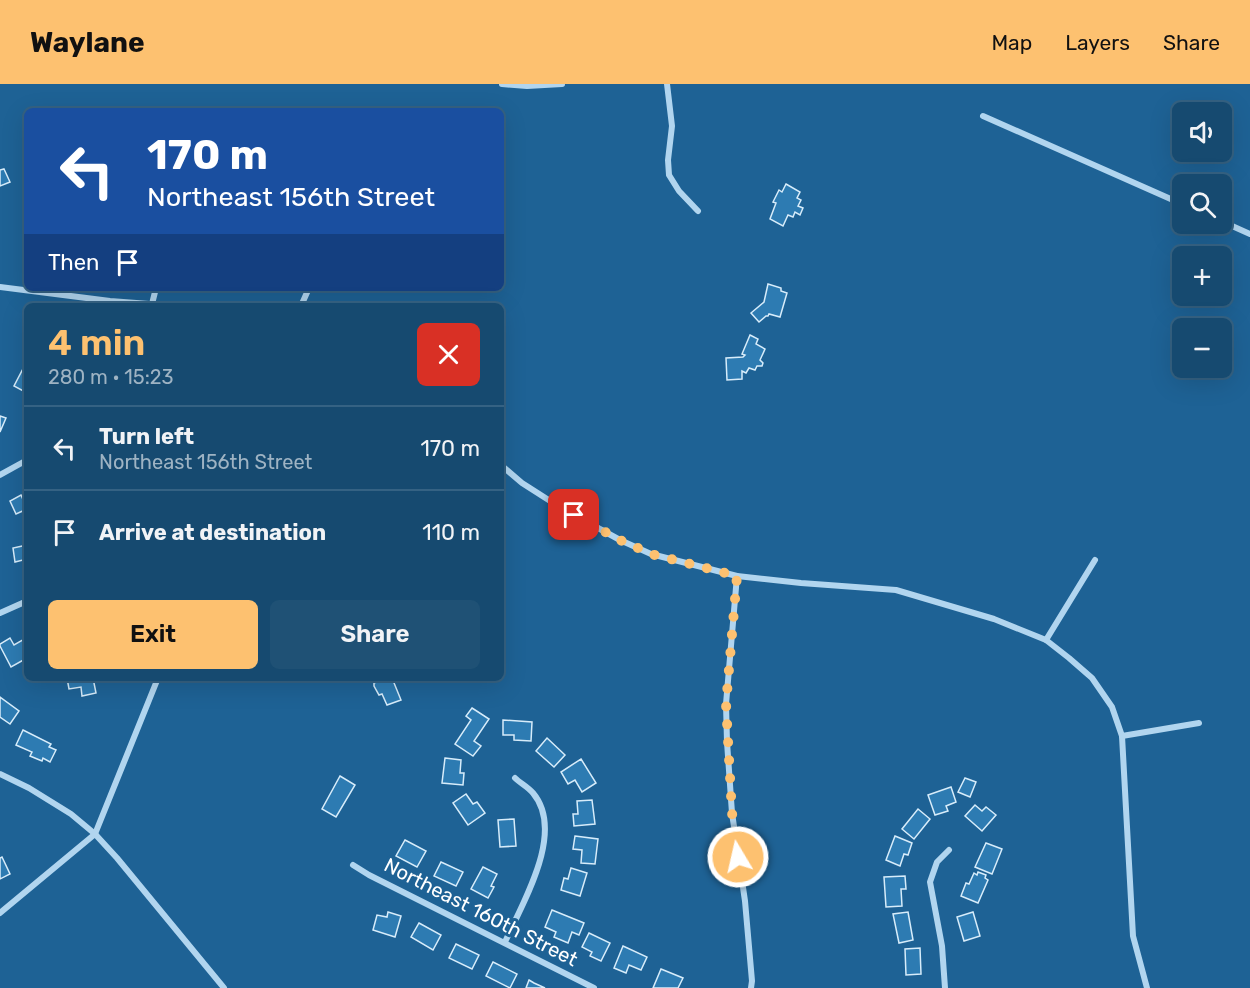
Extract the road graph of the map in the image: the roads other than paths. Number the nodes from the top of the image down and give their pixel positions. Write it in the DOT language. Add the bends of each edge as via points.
graph roads {
  1 [pos="502,84"];
  2 [pos="562,84"];
  3 [pos="667,84"];
  4 [pos="983,116"];
  5 [pos="1172,200"];
  6 [pos="698,211"];
  7 [pos="1232,226"];
  8 [pos="1250,234"];
  9 [pos="0,287"];
  10 [pos="24,291"];
  11 [pos="27,291"];
  12 [pos="109,303"];
  13 [pos="24,462"];
  14 [pos="504,468"];
  15 [pos="0,475"];
  16 [pos="1095,560"];
  17 [pos="737,576"];
  18 [pos="24,602"];
  19 [pos="0,613"];
  20 [pos="1046,640"];
  21 [pos="157,681"];
  22 [pos="1199,723"];
  23 [pos="1122,736"];
  24 [pos="0,774"];
  25 [pos="515,778"];
  26 [pos="95,834"];
  27 [pos="949,850"];
  28 [pos="353,865"];
  29 [pos="0,913"];
  30 [pos="505,942"];
  31 [pos="224,988"];
  32 [pos="594,988"];
  33 [pos="751,988"];
  34 [pos="945,988"];
  35 [pos="1147,988"];
  1 -- 2 [label="street"];
  3 -- 6 [label="street" via="672,126 669,175"];
  4 -- 5 [label="street"];
  7 -- 8 [label="street"];
  9 -- 10 [label="street"];
  11 -- 12 [label="street"];
  13 -- 15 [label="street"];
  14 -- 17 [label="street" via="558,506 620,540 651,554"];
  16 -- 20 [label="street"];
  17 -- 20 [label="street" via="896,590 994,619"];
  17 -- 33 [label="street" via="726,704 727,742"];
  18 -- 19 [label="street"];
  20 -- 23 [label="street" via="1092,678 1112,707"];
  21 -- 26 [label="street"];
  22 -- 23 [label="street"];
  23 -- 35 [label="street" via="1133,936"];
  24 -- 26 [label="street" via="71,814"];
  25 -- 30 [label="street" via="533,794 542,811 545,844"];
  26 -- 29 [label="street"];
  26 -- 31 [label="street"];
  27 -- 34 [label="street" via="937,862 930,882"];
  28 -- 30 [label="street, Northeast 160th Street"];
  30 -- 32 [label="street, Northeast 160th Street"];
}
